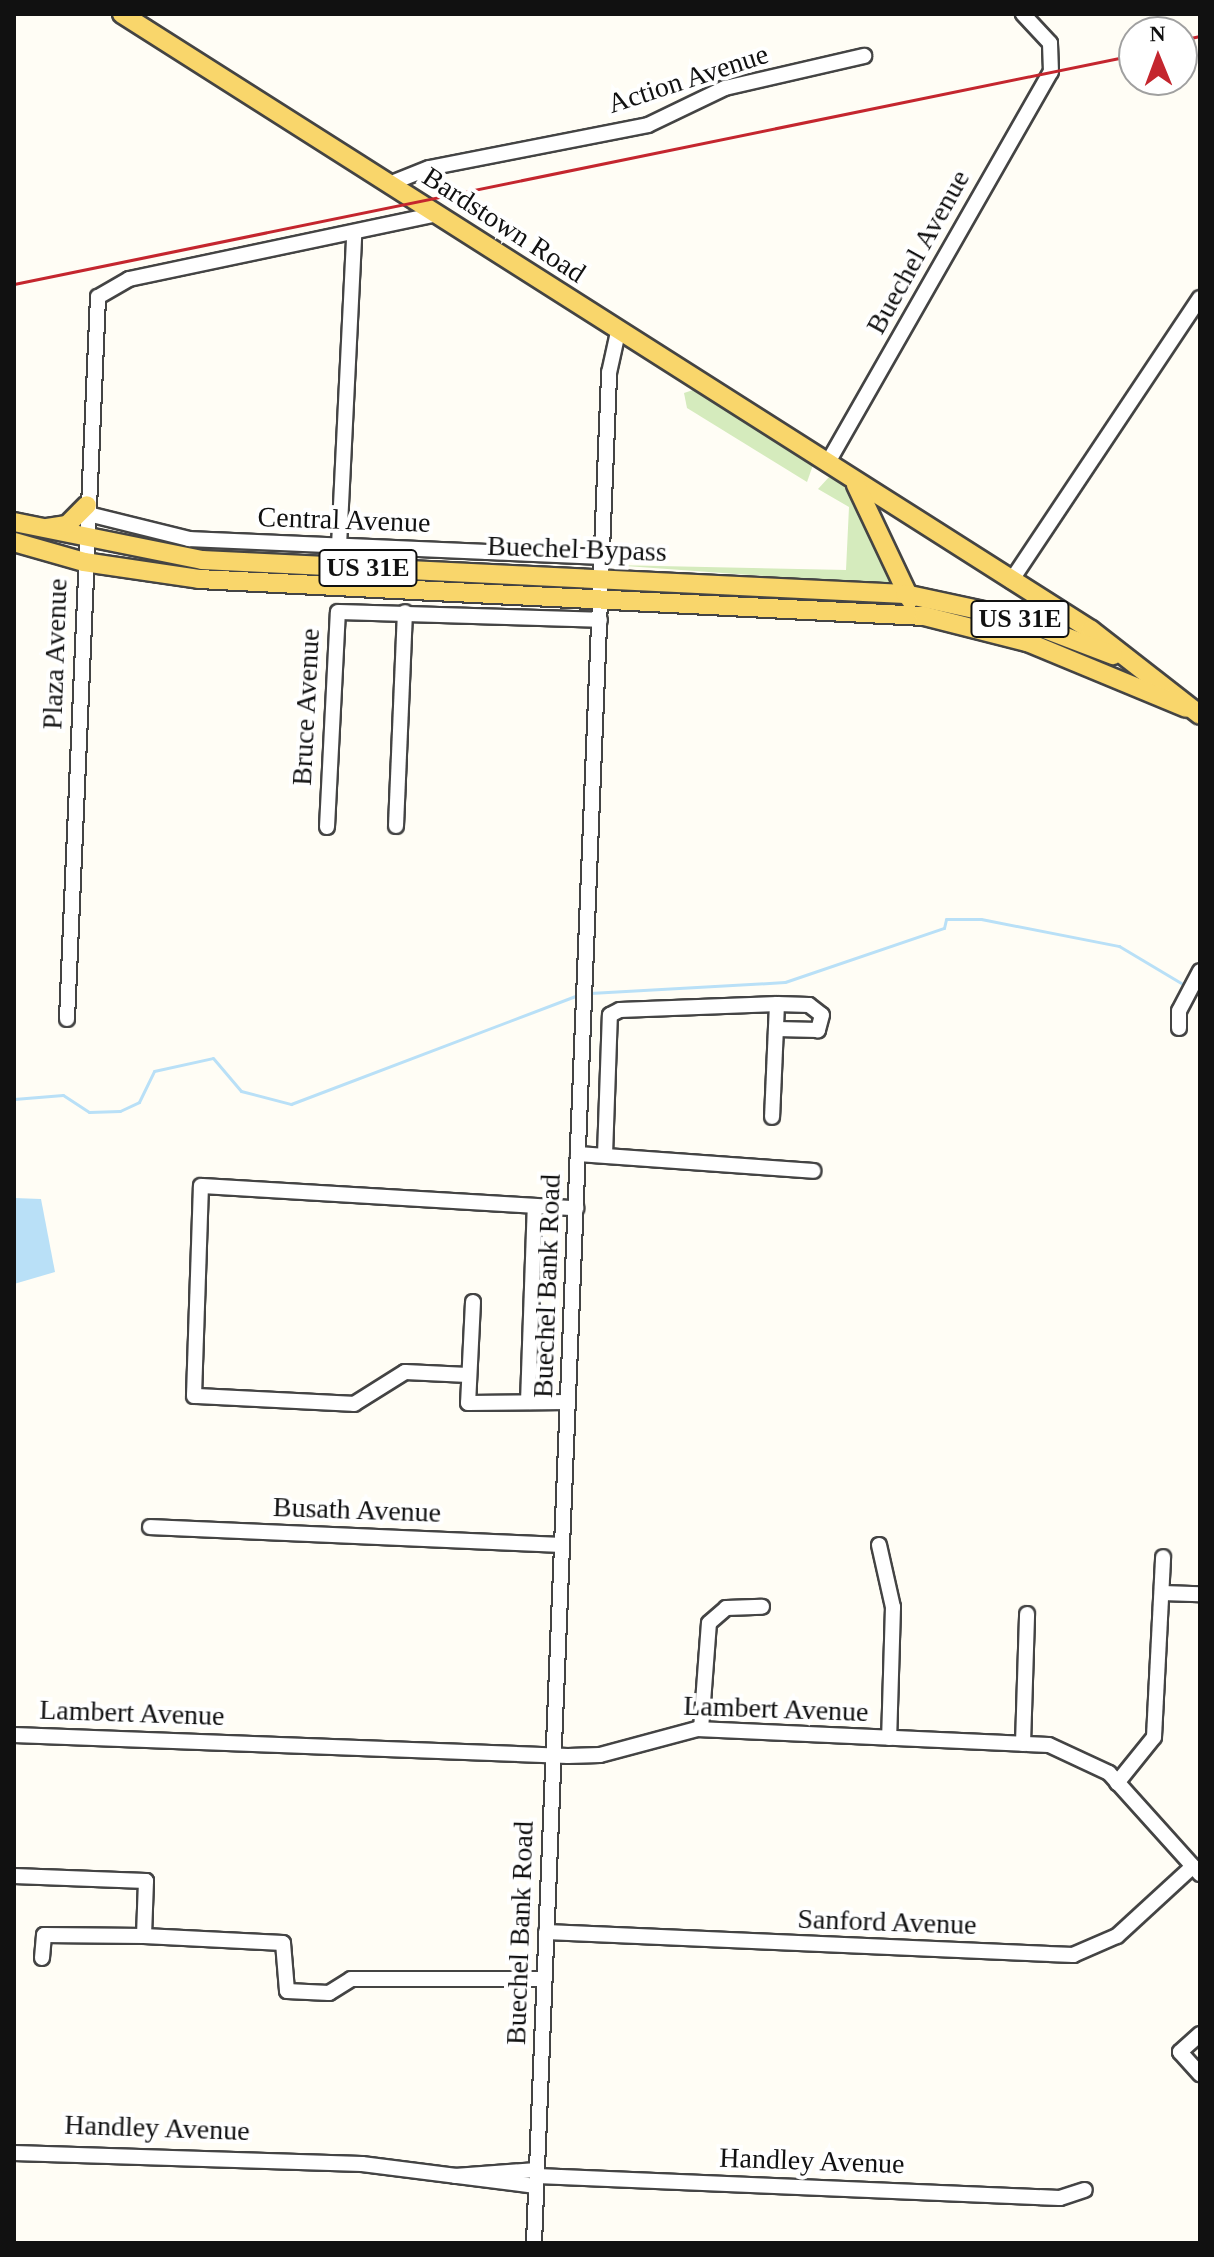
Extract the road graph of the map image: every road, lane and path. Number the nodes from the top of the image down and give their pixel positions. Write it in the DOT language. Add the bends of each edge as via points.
graph roads {
  1 [pos="122,14"];
  2 [pos="1023,14"];
  3 [pos="864,56"];
  4 [pos="389,184"];
  5 [pos="434,215"];
  6 [pos="354,235"];
  7 [pos="1200,298"];
  8 [pos="618,332"];
  9 [pos="827,464"];
  10 [pos="855,483"];
  11 [pos="87,510"];
  12 [pos="21,523"];
  13 [pos="85,541"];
  14 [pos="14,542"];
  15 [pos="339,546"];
  16 [pos="602,557"];
  17 [pos="84,562"];
  18 [pos="1011,581"];
  19 [pos="601,588"];
  20 [pos="857,590"];
  21 [pos="905,594"];
  22 [pos="854,609"];
  23 [pos="405,612"];
  24 [pos="924,616"];
  25 [pos="600,620"];
  26 [pos="990,621"];
  27 [pos="1130,662"];
  28 [pos="1154,676"];
  29 [pos="1145,694"];
  30 [pos="1197,708"];
  31 [pos="396,826"];
  32 [pos="327,827"];
  33 [pos="1199,973"];
  34 [pos="777,1004"];
  35 [pos="67,1019"];
  36 [pos="1179,1028"];
  37 [pos="777,1029"];
  38 [pos="772,1117"];
  39 [pos="578,1154"];
  40 [pos="605,1155"];
  41 [pos="813,1171"];
  42 [pos="535,1206"];
  43 [pos="576,1208"];
  44 [pos="473,1302"];
  45 [pos="468,1375"];
  46 [pos="528,1402"];
  47 [pos="568,1402"];
  48 [pos="150,1527"];
  49 [pos="561,1545"];
  50 [pos="879,1545"];
  51 [pos="1163,1557"];
  52 [pos="1162,1593"];
  53 [pos="1200,1594"];
  54 [pos="762,1607"];
  55 [pos="1027,1614"];
  56 [pos="701,1729"];
  57 [pos="14,1735"];
  58 [pos="889,1738"];
  59 [pos="1023,1744"];
  60 [pos="554,1755"];
  61 [pos="1117,1783"];
  62 [pos="1196,1870"];
  63 [pos="14,1876"];
  64 [pos="546,1932"];
  65 [pos="144,1936"];
  66 [pos="42,1958"];
  67 [pos="544,1979"];
  68 [pos="1200,2034"];
  69 [pos="1200,2074"];
  70 [pos="14,2153"];
  71 [pos="537,2178"];
  72 [pos="1085,2190"];
  73 [pos="534,2243"];
  1 -- 4 [label="main road, Bardstown Road"];
  2 -- 9 [label="street, Buechel Avenue" via="1050,43 1053,65"];
  3 -- 4 [label="street, Action Avenue" via="725,88 648,125 429,168"];
  4 -- 5 [label="main road, Bardstown Road"];
  5 -- 6 [label="street"];
  5 -- 8 [label="main road, Bardstown Road"];
  6 -- 11 [label="street, Plaza Avenue" via="129,279 101,292"];
  6 -- 15 [label="street"];
  7 -- 18 [label="street"];
  8 -- 9 [label="main road, Bardstown Road"];
  8 -- 16 [label="street, Buechel Bank Road"];
  9 -- 10 [label="main road, Bardstown Road"];
  10 -- 18 [label="main road, Bardstown Road"];
  10 -- 21 [label="main road"];
  11 -- 12 [label="main road" via="67,525"];
  11 -- 13 [label="street, Plaza Avenue"];
  11 -- 15 [label="street, Central Avenue" via="189,539"];
  12 -- 13 [label="main road, Buechel Bypass / US 31E"];
  13 -- 17 [label="street, Plaza Avenue"];
  13 -- 19 [label="main road, Buechel Bypass / US 31E" via="234,563"];
  14 -- 17 [label="main road, Buechel Bypass / US 31E"];
  15 -- 16 [label="street, Central Avenue"];
  16 -- 19 [label="street, Buechel Bank Road"];
  17 -- 19 [label="main road, Buechel Bypass / US 31E" via="210,580"];
  17 -- 35 [label="street, Plaza Avenue"];
  18 -- 26 [label="main road"];
  18 -- 27 [label="main road, Bardstown Road"];
  19 -- 20 [label="main road, Buechel Bypass / US 31E" via="722,583"];
  19 -- 22 [label="main road, Buechel Bypass / US 31E"];
  19 -- 25 [label="street, Buechel Bank Road"];
  20 -- 21 [label="main road, Buechel Bypass / US 31E"];
  20 -- 22 [label="street"];
  21 -- 24 [label="main road"];
  21 -- 26 [label="main road, Buechel Bypass / US 31E"];
  22 -- 24 [label="main road, Buechel Bypass / US 31E"];
  23 -- 25 [label="street, Bruce Avenue"];
  23 -- 31 [label="street"];
  23 -- 32 [label="street, Bruce Avenue" via="343,609 336,615"];
  24 -- 26 [label="main road, Buechel Bypass / US 31E"];
  25 -- 39 [label="street, Buechel Bank Road"];
  26 -- 27 [label="main road, Buechel Bypass / US 31E"];
  26 -- 29 [label="main road, Bardstown Road / US 31E"];
  27 -- 28 [label="main road, Bardstown Road / US 31E"];
  28 -- 29 [label="main road"];
  28 -- 30 [label="main road, Bardstown Road / US 31E"];
  29 -- 30 [label="main road, Bardstown Road / US 31E"];
  33 -- 36 [label="street" via="1187,992"];
  34 -- 37 [label="street"];
  34 -- 37 [label="street" via="809,1005 822,1015 818,1030"];
  34 -- 40 [label="street" via="610,1015"];
  37 -- 38 [label="street"];
  39 -- 40 [label="street"];
  39 -- 43 [label="street, Buechel Bank Road"];
  40 -- 41 [label="street"];
  42 -- 43 [label="street"];
  42 -- 45 [label="street" via="201,1186 194,1396 354,1404 405,1372"];
  42 -- 46 [label="street"];
  43 -- 47 [label="street, Buechel Bank Road"];
  44 -- 45 [label="street"];
  45 -- 46 [label="street" via="468,1403"];
  46 -- 47 [label="street"];
  47 -- 49 [label="street, Buechel Bank Road"];
  48 -- 49 [label="street, Busath Avenue"];
  49 -- 60 [label="street, Buechel Bank Road"];
  50 -- 58 [label="street" via="893,1607"];
  51 -- 52 [label="street"];
  52 -- 53 [label="street"];
  52 -- 61 [label="street" via="1154,1737"];
  54 -- 56 [label="street" via="726,1608 709,1623"];
  55 -- 59 [label="street"];
  56 -- 58 [label="street, Lambert Avenue"];
  56 -- 60 [label="street, Lambert Avenue" via="660,1733 600,1755"];
  57 -- 60 [label="street, Lambert Avenue"];
  58 -- 59 [label="street, Lambert Avenue"];
  59 -- 61 [label="street, Lambert Avenue" via="1078,1753"];
  60 -- 64 [label="street, Buechel Bank Road"];
  61 -- 62 [label="street, Lambert Avenue"];
  62 -- 64 [label="street, Sanford Avenue" via="1117,1936 1073,1955"];
  63 -- 65 [label="street" via="146,1881"];
  64 -- 67 [label="street, Buechel Bank Road"];
  65 -- 66 [label="street" via="44,1935"];
  65 -- 67 [label="street" via="283,1943 287,1991 329,1993 351,1979"];
  67 -- 71 [label="street, Buechel Bank Road"];
  68 -- 69 [label="street" via="1180,2052"];
  70 -- 71 [label="street, Handley Avenue" via="362,2164 447,2177"];
  71 -- 72 [label="street, Handley Avenue" via="1060,2198"];
  71 -- 73 [label="street, Buechel Bank Road"];
}
